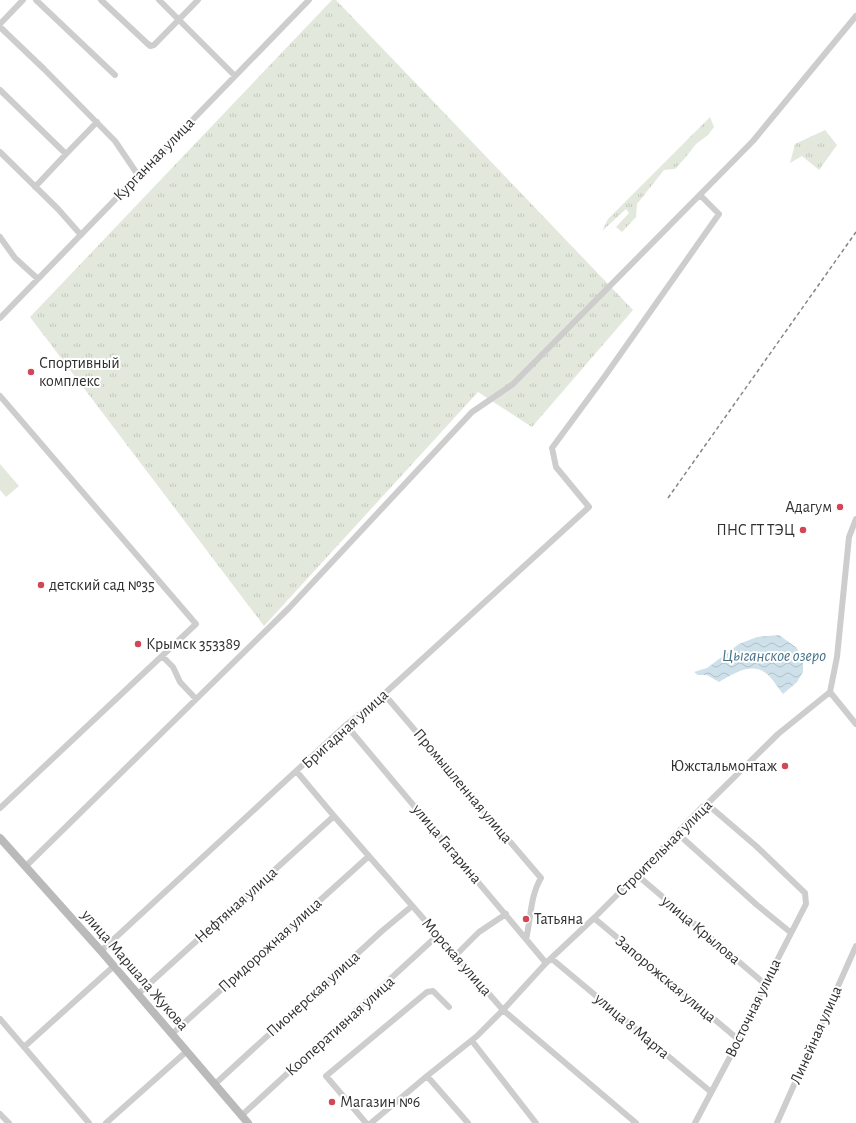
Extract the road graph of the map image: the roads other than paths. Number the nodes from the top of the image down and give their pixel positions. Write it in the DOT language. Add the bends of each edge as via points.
graph roads {
  1 [pos="23,0"];
  2 [pos="36,0"];
  3 [pos="100,0"];
  4 [pos="159,0"];
  5 [pos="198,0"];
  6 [pos="309,0"];
  7 [pos="856,16"];
  8 [pos="179,20"];
  9 [pos="0,26"];
  10 [pos="115,75"];
  11 [pos="235,76"];
  12 [pos="0,90"];
  13 [pos="97,122"];
  14 [pos="0,152"];
  15 [pos="66,154"];
  16 [pos="138,175"];
  17 [pos="35,187"];
  18 [pos="700,195"];
  19 [pos="81,235"];
  20 [pos="0,237"];
  21 [pos="38,279"];
  22 [pos="0,318"];
  23 [pos="0,396"];
  24 [pos="856,520"];
  25 [pos="162,656"];
  26 [pos="830,692"];
  27 [pos="384,694"];
  28 [pos="196,699"];
  29 [pos="856,724"];
  30 [pos="346,725"];
  31 [pos="297,772"];
  32 [pos="707,804"];
  33 [pos="0,808"];
  34 [pos="334,816"];
  35 [pos="677,833"];
  36 [pos="0,838"];
  37 [pos="369,856"];
  38 [pos="26,867"];
  39 [pos="637,875"];
  40 [pos="412,906"];
  41 [pos="506,914"];
  42 [pos="594,918"];
  43 [pos="790,932"];
  44 [pos="438,935"];
  45 [pos="526,939"];
  46 [pos="856,946"];
  47 [pos="101,951"];
  48 [pos="455,956"];
  49 [pos="549,961"];
  50 [pos="114,966"];
  51 [pos="765,984"];
  52 [pos="138,994"];
  53 [pos="449,1007"];
  54 [pos="503,1010"];
  55 [pos="0,1019"];
  56 [pos="172,1034"];
  57 [pos="739,1040"];
  58 [pos="472,1041"];
  59 [pos="24,1047"];
  60 [pos="187,1051"];
  61 [pos="427,1076"];
  62 [pos="214,1084"];
  63 [pos="711,1092"];
  64 [pos="0,1114"];
  65 [pos="241,1116"];
  66 [pos="634,1122"];
  67 [pos="9,1123"];
  68 [pos="89,1123"];
  69 [pos="106,1123"];
  70 [pos="248,1123"];
  71 [pos="366,1123"];
  72 [pos="371,1123"];
  73 [pos="468,1123"];
  74 [pos="536,1123"];
  75 [pos="695,1123"];
  76 [pos="776,1123"];
  1 -- 9 [label="street"];
  2 -- 10 [label="street"];
  3 -- 8 [label="street" via="150,46 154,46"];
  4 -- 8 [label="street"];
  5 -- 8 [label="street"];
  6 -- 11 [label="street, Курганная улица"];
  7 -- 18 [label="street" via="753,141"];
  8 -- 11 [label="street"];
  9 -- 13 [label="street"];
  11 -- 16 [label="street, Курганная улица"];
  12 -- 15 [label="street"];
  13 -- 15 [label="street"];
  13 -- 16 [label="street" via="115,141"];
  14 -- 17 [label="street"];
  15 -- 17 [label="street"];
  16 -- 19 [label="street, Курганная улица"];
  17 -- 19 [label="street"];
  18 -- 27 [label="street, Бригадная улица" via="719,214 552,448 556,467 589,506"];
  18 -- 28 [label="street" via="513,384 472,412 289,608"];
  19 -- 21 [label="street, Курганная улица"];
  20 -- 21 [label="street" via="15,258"];
  21 -- 22 [label="street, Курганная улица"];
  23 -- 25 [label="street" via="196,624"];
  24 -- 26 [label="street" via="850,537 837,657"];
  25 -- 28 [label="street" via="173,667 180,682"];
  25 -- 33 [label="street"];
  26 -- 29 [label="street"];
  26 -- 32 [label="street, Строительная улица" via="778,734"];
  27 -- 30 [label="street, Бригадная улица"];
  27 -- 45 [label="street, Промышленная улица" via="541,878 533,895"];
  28 -- 38 [label="street"];
  30 -- 31 [label="street, Бригадная улица"];
  30 -- 41 [label="street, улица Гагарина"];
  31 -- 34 [label="street, Морская улица"];
  31 -- 47 [label="street, Бригадная улица"];
  32 -- 35 [label="street, Строительная улица"];
  32 -- 43 [label="street, Восточная улица" via="756,846 804,893 806,904"];
  34 -- 37 [label="street, Морская улица"];
  34 -- 52 [label="street, Нефтяная улица"];
  35 -- 39 [label="street, Строительная улица"];
  35 -- 43 [label="street"];
  36 -- 38 [label="main road, улица Маршала Жукова"];
  37 -- 40 [label="street, Морская улица"];
  37 -- 56 [label="street, Придорожная улица"];
  38 -- 47 [label="main road, улица Маршала Жукова"];
  39 -- 42 [label="street, Строительная улица"];
  39 -- 51 [label="street, улица Крылова"];
  40 -- 44 [label="street, Морская улица"];
  40 -- 62 [label="street, Пионерская улица"];
  41 -- 45 [label="street, улица Гагарина"];
  41 -- 48 [label="street" via="479,932"];
  42 -- 49 [label="street, Строительная улица"];
  42 -- 57 [label="street, Запорожская улица"];
  43 -- 51 [label="street, Восточная улица"];
  44 -- 48 [label="street, Морская улица"];
  44 -- 65 [label="street, Кооперативная улица"];
  45 -- 49 [label="street, улица Гагарина"];
  46 -- 76 [label="street, Линейная улица"];
  47 -- 50 [label="main road, улица Маршала Жукова"];
  48 -- 54 [label="street, Морская улица"];
  49 -- 54 [label="street, Строительная улица"];
  49 -- 63 [label="street, улица 8 Марта"];
  50 -- 52 [label="main road, улица Маршала Жукова"];
  50 -- 59 [label="street"];
  51 -- 57 [label="street, Восточная улица"];
  52 -- 56 [label="main road, улица Маршала Жукова"];
  53 -- 71 [label="street" via="433,991 427,992 326,1076"];
  54 -- 58 [label="street, Строительная улица"];
  54 -- 66 [label="street, Морская улица"];
  55 -- 59 [label="street"];
  56 -- 60 [label="main road, улица Маршала Жукова"];
  57 -- 63 [label="street, Восточная улица"];
  58 -- 61 [label="street, Строительная улица"];
  58 -- 74 [label="street"];
  59 -- 68 [label="street"];
  60 -- 62 [label="main road, улица Маршала Жукова"];
  60 -- 69 [label="street"];
  61 -- 72 [label="street, Строительная улица"];
  61 -- 73 [label="street"];
  62 -- 65 [label="main road, улица Маршала Жукова"];
  63 -- 75 [label="street, Восточная улица"];
  64 -- 67 [label="street"];
  65 -- 70 [label="main road, улица Маршала Жукова"];
}
